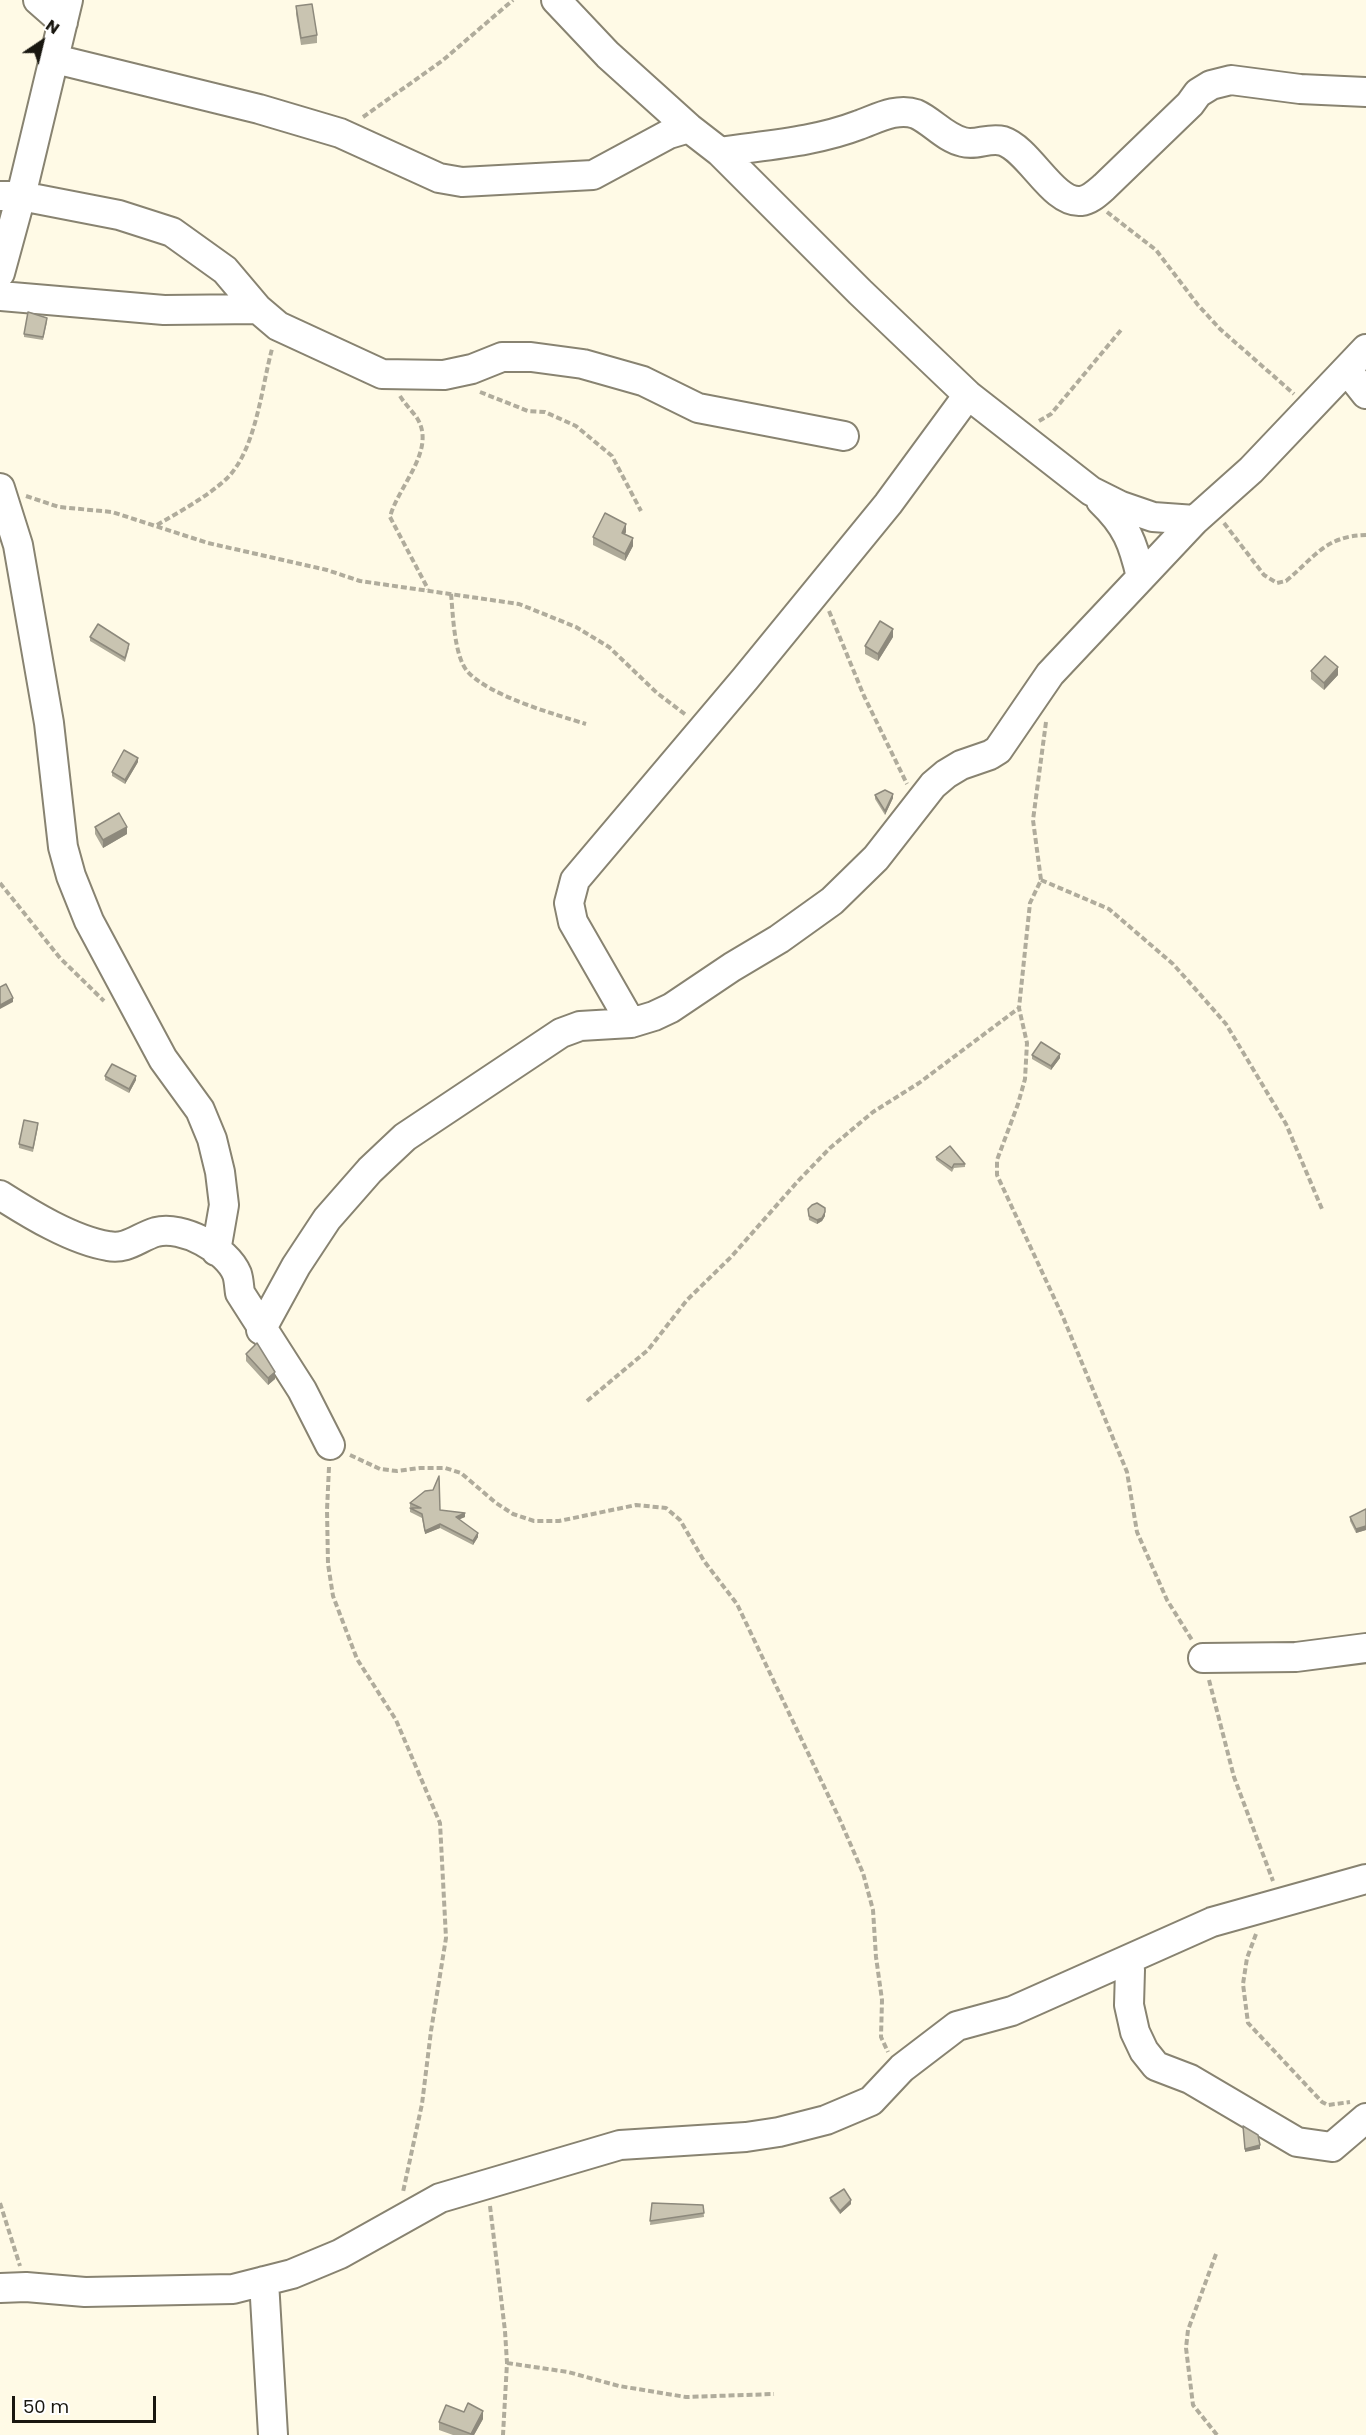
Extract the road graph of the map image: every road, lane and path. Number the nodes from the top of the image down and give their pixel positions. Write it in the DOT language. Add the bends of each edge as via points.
graph roads {
  1 [pos="38,0"];
  2 [pos="513,0"];
  3 [pos="556,0"];
  4 [pos="65,11"];
  5 [pos="55,59"];
  6 [pos="1366,92"];
  7 [pos="689,128"];
  8 [pos="340,133"];
  9 [pos="720,152"];
  10 [pos="10,196"];
  11 [pos="1090,198"];
  12 [pos="0,273"];
  13 [pos="0,296"];
  14 [pos="268,318"];
  15 [pos="1120,330"];
  16 [pos="1366,349"];
  17 [pos="1347,370"];
  18 [pos="382,374"];
  19 [pos="444,375"];
  20 [pos="1366,394"];
  21 [pos="968,395"];
  22 [pos="1310,409"];
  23 [pos="1002,421"];
  24 [pos="844,436"];
  25 [pos="10,491"];
  26 [pos="1091,491"];
  27 [pos="641,511"];
  28 [pos="1204,512"];
  29 [pos="156,526"];
  30 [pos="1366,535"];
  31 [pos="1141,577"];
  32 [pos="820,587"];
  33 [pos="428,590"];
  34 [pos="451,594"];
  35 [pos="1046,716"];
  36 [pos="586,724"];
  37 [pos="704,728"];
  38 [pos="918,807"];
  39 [pos="1041,880"];
  40 [pos="0,883"];
  41 [pos="108,1005"];
  42 [pos="1019,1008"];
  43 [pos="631,1023"];
  44 [pos="0,1195"];
  45 [pos="1322,1209"];
  46 [pos="216,1251"];
  47 [pos="261,1330"];
  48 [pos="587,1401"];
  49 [pos="330,1445"];
  50 [pos="1366,1648"];
  51 [pos="1203,1659"];
  52 [pos="1366,1879"];
  53 [pos="1274,1904"];
  54 [pos="1127,1960"];
  55 [pos="902,2068"];
  56 [pos="1362,2112"];
  57 [pos="487,2184"];
  58 [pos="0,2203"];
  59 [pos="396,2221"];
  60 [pos="1216,2254"];
  61 [pos="264,2281"];
  62 [pos="13,2288"];
  63 [pos="507,2363"];
  64 [pos="774,2394"];
  65 [pos="273,2435"];
  66 [pos="503,2435"];
  67 [pos="1217,2435"];
  1 -- 4 [label="street"];
  2 -- 8 [label="path" via="442,61"];
  3 -- 7 [label="street" via="608,55"];
  4 -- 5 [label="street"];
  5 -- 8 [label="street"];
  5 -- 10 [label="street"];
  6 -- 11 [label="street" via="1231,80 1211,85 1198,93"];
  7 -- 8 [label="street" via="669,134 593,175 462,182 439,178"];
  7 -- 9 [label="street"];
  9 -- 11 [label="street" via="795,141 850,129 900,112 912,113 961,142 1003,141 1029,160 1067,198 1079,202"];
  9 -- 21 [label="street"];
  10 -- 12 [label="street"];
  10 -- 14 [label="street" via="119,215 172,232 225,270"];
  11 -- 22 [label="path" via="1156,250 1220,329"];
  13 -- 14 [label="street"];
  14 -- 18 [label="street"];
  14 -- 29 [label="path" via="255,429 240,460 225,481"];
  15 -- 23 [label="path" via="1051,414 1041,421"];
  16 -- 17 [label="street"];
  17 -- 20 [label="street"];
  17 -- 22 [label="street"];
  18 -- 19 [label="street"];
  18 -- 33 [label="path" via="418,420 424,434 419,458 390,518"];
  19 -- 24 [label="street" via="502,357 583,364 643,381 698,408"];
  19 -- 27 [label="path" via="506,404 528,411 545,411 576,426 612,456"];
  21 -- 23 [label="street"];
  21 -- 32 [label="street" via="888,504"];
  22 -- 28 [label="street"];
  23 -- 26 [label="street"];
  25 -- 29 [label="path" via="59,507 112,512"];
  25 -- 46 [label="street" via="49,723 63,847 89,921 163,1059 189,1092 208,1130 224,1205"];
  26 -- 28 [label="street" via="1153,517"];
  26 -- 31 [label="street" via="1128,532"];
  28 -- 30 [label="path" via="1264,575 1278,583 1286,581 1336,539"];
  28 -- 31 [label="street"];
  29 -- 33 [label="path" via="360,581"];
  31 -- 38 [label="street" via="1050,674 998,750 946,774"];
  32 -- 37 [label="street"];
  32 -- 38 [label="path" via="864,696"];
  33 -- 34 [label="path"];
  34 -- 36 [label="path" via="456,638 467,671 506,696"];
  34 -- 37 [label="path" via="519,604 576,627 609,647 657,693"];
  35 -- 39 [label="path" via="1033,820"];
  37 -- 43 [label="street" via="575,880 569,903 573,922"];
  38 -- 43 [label="street" via="876,858 832,901 671,1008"];
  39 -- 42 [label="path" via="1031,898"];
  39 -- 45 [label="path" via="1109,909 1173,964 1226,1024 1286,1124"];
  40 -- 41 [label="path" via="60,958"];
  42 -- 48 [label="path" via="919,1083 873,1112 830,1148 687,1300 648,1350"];
  42 -- 51 [label="path" via="1027,1043 1025,1079 997,1160 997,1175 1063,1317 1126,1472 1137,1532 1167,1600"];
  43 -- 47 [label="street" via="580,1026 561,1033 405,1137 327,1219"];
  44 -- 46 [label="street" via="28,1213 110,1247 129,1245 173,1230"];
  46 -- 47 [label="street" via="237,1275 240,1293"];
  47 -- 49 [label="street" via="302,1390"];
  49 -- 55 [label="path" via="380,1469 446,1468 461,1473 496,1503 534,1521 559,1521 636,1505 666,1508 680,1521 736,1604 863,1873 873,1910 882,2037 886,2050"];
  49 -- 59 [label="path" via="327,1521 333,1596 357,1659 396,1720 440,1823 446,1938 422,2104"];
  50 -- 51 [label="street" via="1296,1657"];
  51 -- 53 [label="path" via="1234,1777"];
  52 -- 53 [label="street"];
  53 -- 54 [label="street" via="1212,1922"];
  53 -- 56 [label="path" via="1247,1958 1243,1984 1248,2023 1322,2102 1328,2105 1346,2101"];
  54 -- 55 [label="street" via="1012,2011 957,2026"];
  54 -- 56 [label="street" via="1135,2032 1156,2066 1190,2079 1297,2142 1332,2147"];
  55 -- 57 [label="street" via="872,2101 826,2120 779,2132 620,2145"];
  57 -- 59 [label="street" via="440,2198"];
  57 -- 63 [label="path"];
  58 -- 62 [label="path"];
  59 -- 61 [label="street" via="340,2254"];
  60 -- 67 [label="path" via="1188,2330 1186,2348 1193,2405"];
  61 -- 62 [label="street" via="233,2289 85,2292"];
  61 -- 65 [label="street"];
  63 -- 64 [label="path" via="686,2397"];
  63 -- 66 [label="path"];
}
